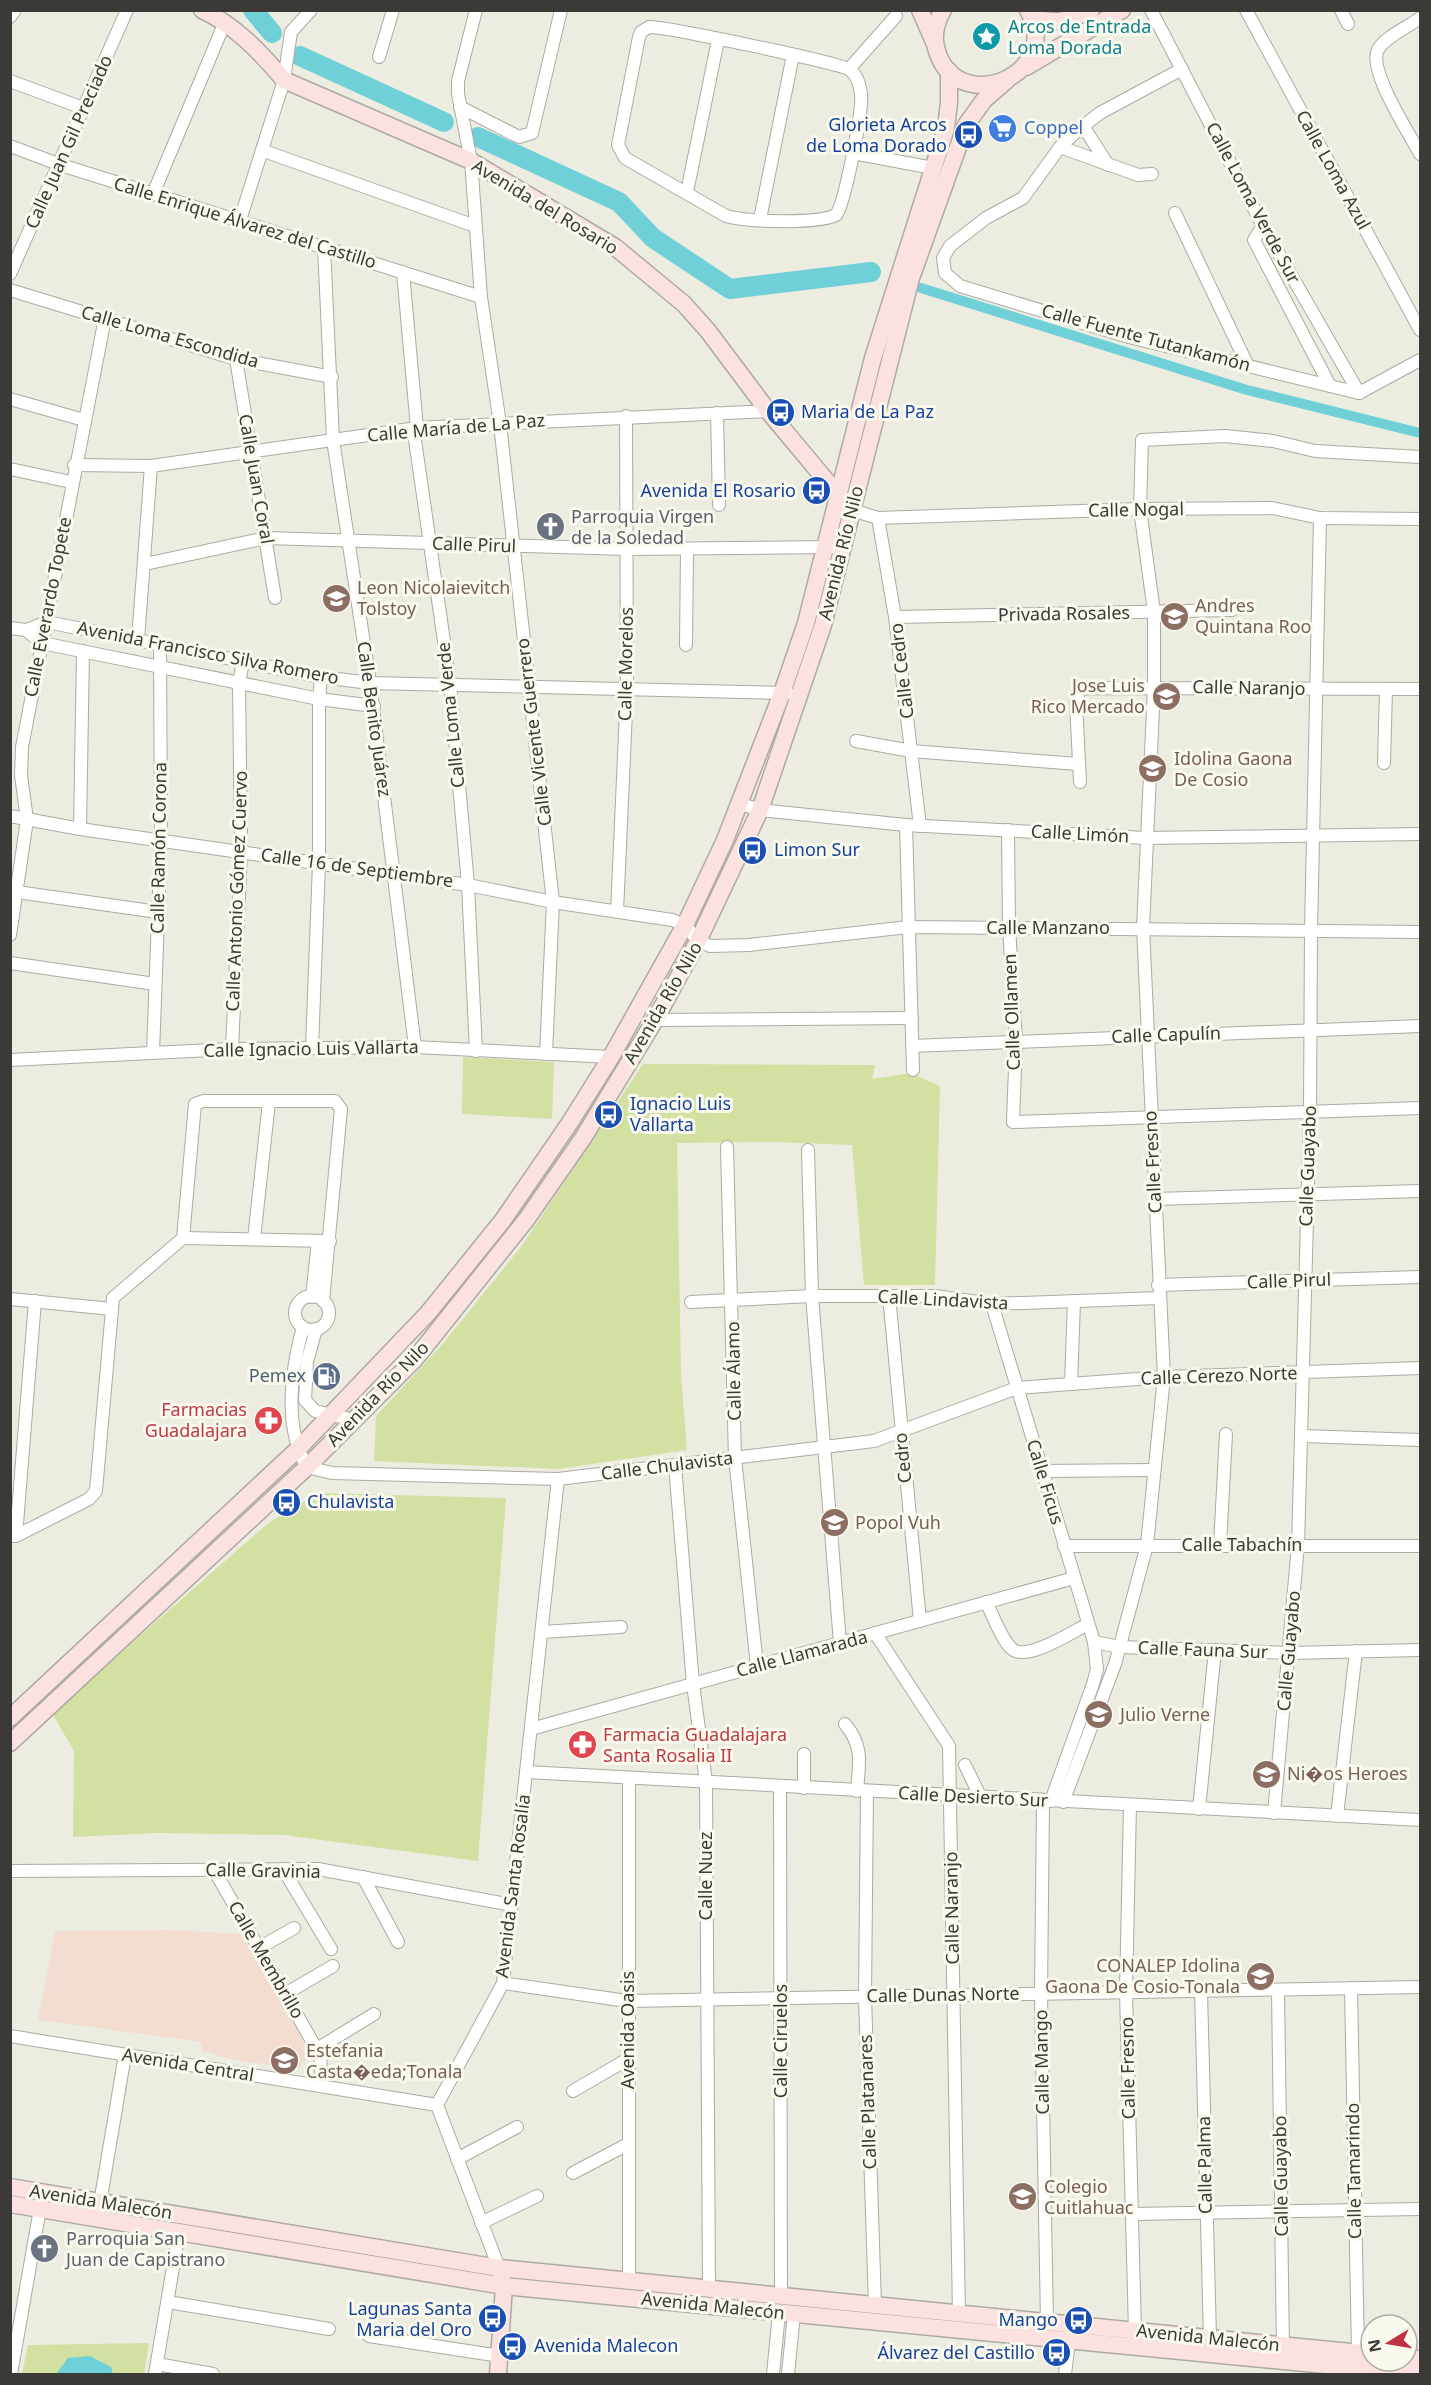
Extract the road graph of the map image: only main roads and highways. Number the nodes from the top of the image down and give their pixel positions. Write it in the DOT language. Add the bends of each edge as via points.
graph roads {
  1 [pos="202,10"];
  2 [pos="920,10"];
  3 [pos="944,10"];
  4 [pos="1122,10"];
  5 [pos="1100,13"];
  6 [pos="1030,14"];
  7 [pos="935,44"];
  8 [pos="1023,69"];
  9 [pos="949,71"];
  10 [pos="1007,80"];
  11 [pos="839,498"];
  12 [pos="852,510"];
  13 [pos="503,1220"];
  14 [pos="517,1231"];
  15 [pos="10,1718"];
  16 [pos="10,1743"];
  17 [pos="10,2187"];
  18 [pos="10,2204"];
  19 [pos="99,2211"];
  20 [pos="499,2268"];
  21 [pos="504,2286"];
  22 [pos="1283,2353"];
  23 [pos="1359,2354"];
  24 [pos="1341,2371"];
  25 [pos="498,2374"];
  26 [pos="1419,2374"];
  1 -- 11 [label="main road, Avenida del Rosario" via="225,22 286,74 470,156 597,234 663,285 708,331"];
  2 -- 7 [label="main road"];
  3 -- 7 [label="main road" via="935,29"];
  4 -- 5 [label="main road"];
  5 -- 6 [label="main road" via="1056,23"];
  5 -- 8 [label="main road, Avenida Río Nilo"];
  6 -- 8 [label="main road" via="1036,28 1034,50"];
  7 -- 9 [label="main road"];
  8 -- 10 [label="main road, Avenida Río Nilo"];
  9 -- 10 [label="main road" via="972,84"];
  9 -- 11 [label="main road, Avenida Río Nilo" via="948,115 873,358"];
  10 -- 12 [label="main road, Avenida Río Nilo" via="984,100 966,125 935,210 911,278"];
  11 -- 12 [label="main road, Avenida del Rosario"];
  11 -- 13 [label="main road, Avenida Río Nilo" via="806,623 782,693 741,804 685,925 611,1058"];
  12 -- 14 [label="main road, Avenida Río Nilo" via="823,625 759,810 698,941 655,1020 583,1138"];
  13 -- 14 [label="main road"];
  13 -- 15 [label="main road, Avenida Río Nilo" via="428,1313 333,1415"];
  14 -- 16 [label="main road, Avenida Río Nilo" via="415,1359 307,1467"];
  17 -- 19 [label="main road, Avenida Malecón"];
  18 -- 19 [label="main road, Avenida Malecón"];
  19 -- 20 [label="main road, Avenida Malecón"];
  19 -- 21 [label="main road, Avenida Malecón" via="179,2232"];
  20 -- 21 [label="main road"];
  20 -- 22 [label="main road, Avenida Malecón" via="1209,2338"];
  21 -- 22 [label="main road, Avenida Malecón" via="1069,2342"];
  21 -- 25 [label="main road"];
  22 -- 23 [label="main road, Avenida Malecón"];
  22 -- 24 [label="main road, Avenida Malecón"];
  24 -- 26 [label="main road, Avenida Malecón"];
}
